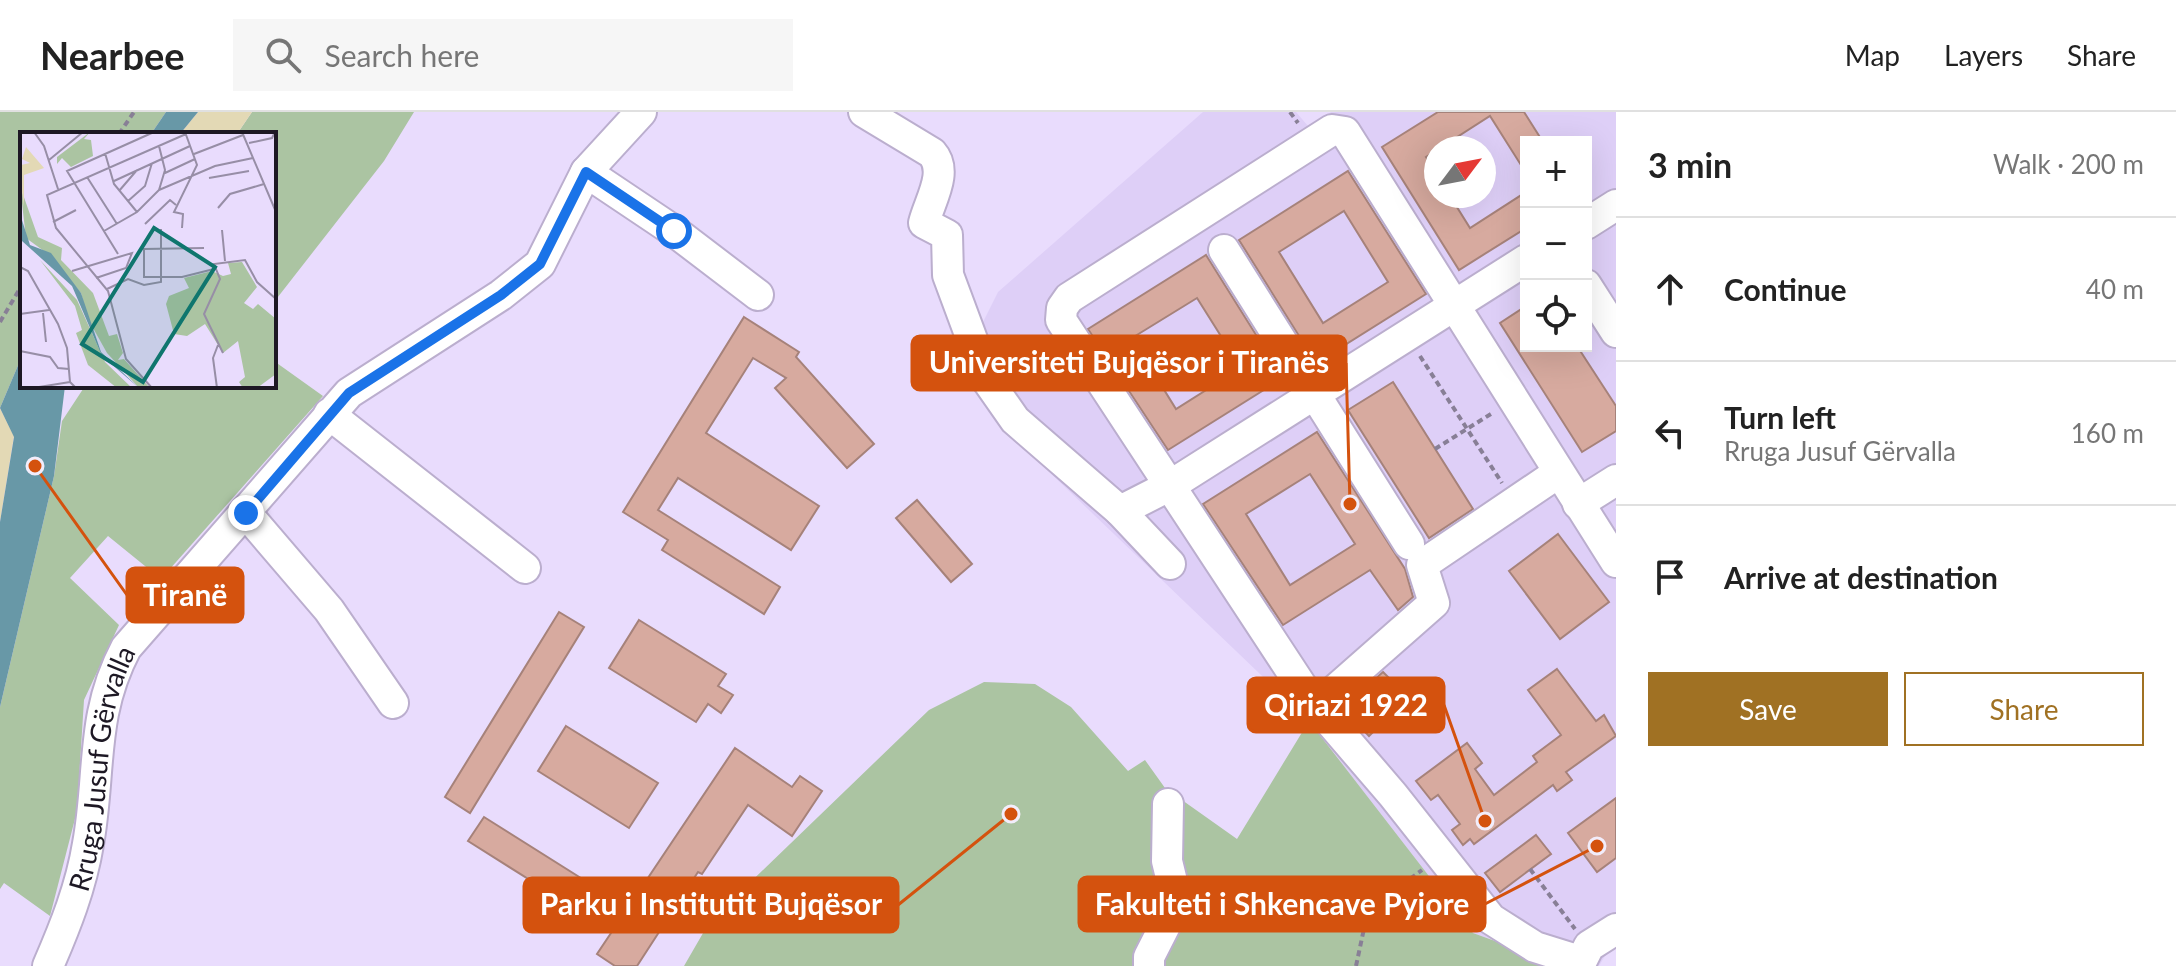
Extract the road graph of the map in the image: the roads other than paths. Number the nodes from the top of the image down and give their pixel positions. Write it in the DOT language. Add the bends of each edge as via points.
graph roads {
  1 [pos="641,112"];
  2 [pos="864,112"];
  3 [pos="586,172"];
  4 [pos="1616,205"];
  5 [pos="1592,220"];
  6 [pos="1224,250"];
  7 [pos="1520,264"];
  8 [pos="1592,294"];
  9 [pos="758,295"];
  10 [pos="1453,304"];
  11 [pos="1616,332"];
  12 [pos="1314,394"];
  13 [pos="329,414"];
  14 [pos="1558,473"];
  15 [pos="1616,480"];
  16 [pos="1171,485"];
  17 [pos="1578,504"];
  18 [pos="1120,511"];
  19 [pos="246,513"];
  20 [pos="1409,544"];
  21 [pos="1616,562"];
  22 [pos="1170,564"];
  23 [pos="525,568"];
  24 [pos="393,703"];
  25 [pos="1317,706"];
  26 [pos="1168,804"];
  27 [pos="1616,929"];
  28 [pos="1582,958"];
  29 [pos="48,966"];
  30 [pos="1149,966"];
  1 -- 3 [label="street, Rruga Jusuf Gërvalla"];
  2 -- 18 [label="street" via="939,161 924,223 947,235 948,275 987,380 1015,420"];
  3 -- 9 [label="street"];
  3 -- 13 [label="street, Rruga Jusuf Gërvalla" via="540,264 491,302 368,378"];
  4 -- 5 [label="street"];
  6 -- 12 [label="street"];
  7 -- 10 [label="street"];
  8 -- 11 [label="street"];
  10 -- 12 [label="street"];
  10 -- 14 [label="street"];
  10 -- 16 [label="street" via="1345,132 1332,130 1215,203 1069,298 1062,308 1061,320"];
  12 -- 16 [label="street"];
  12 -- 20 [label="street"];
  13 -- 19 [label="street, Rruga Jusuf Gërvalla"];
  13 -- 23 [label="street"];
  14 -- 17 [label="street"];
  14 -- 25 [label="street" via="1422,565 1434,603"];
  15 -- 17 [label="street"];
  16 -- 18 [label="street"];
  16 -- 25 [label="street"];
  17 -- 21 [label="street"];
  18 -- 22 [label="street"];
  19 -- 24 [label="street" via="329,610"];
  19 -- 29 [label="street, Rruga Jusuf Gërvalla" via="142,626 113,673 98,730 82,874"];
  25 -- 28 [label="street" via="1491,919 1535,947"];
  26 -- 30 [label="street" via="1167,861 1177,902"];
  27 -- 28 [label="street" via="1601,935"];
}
